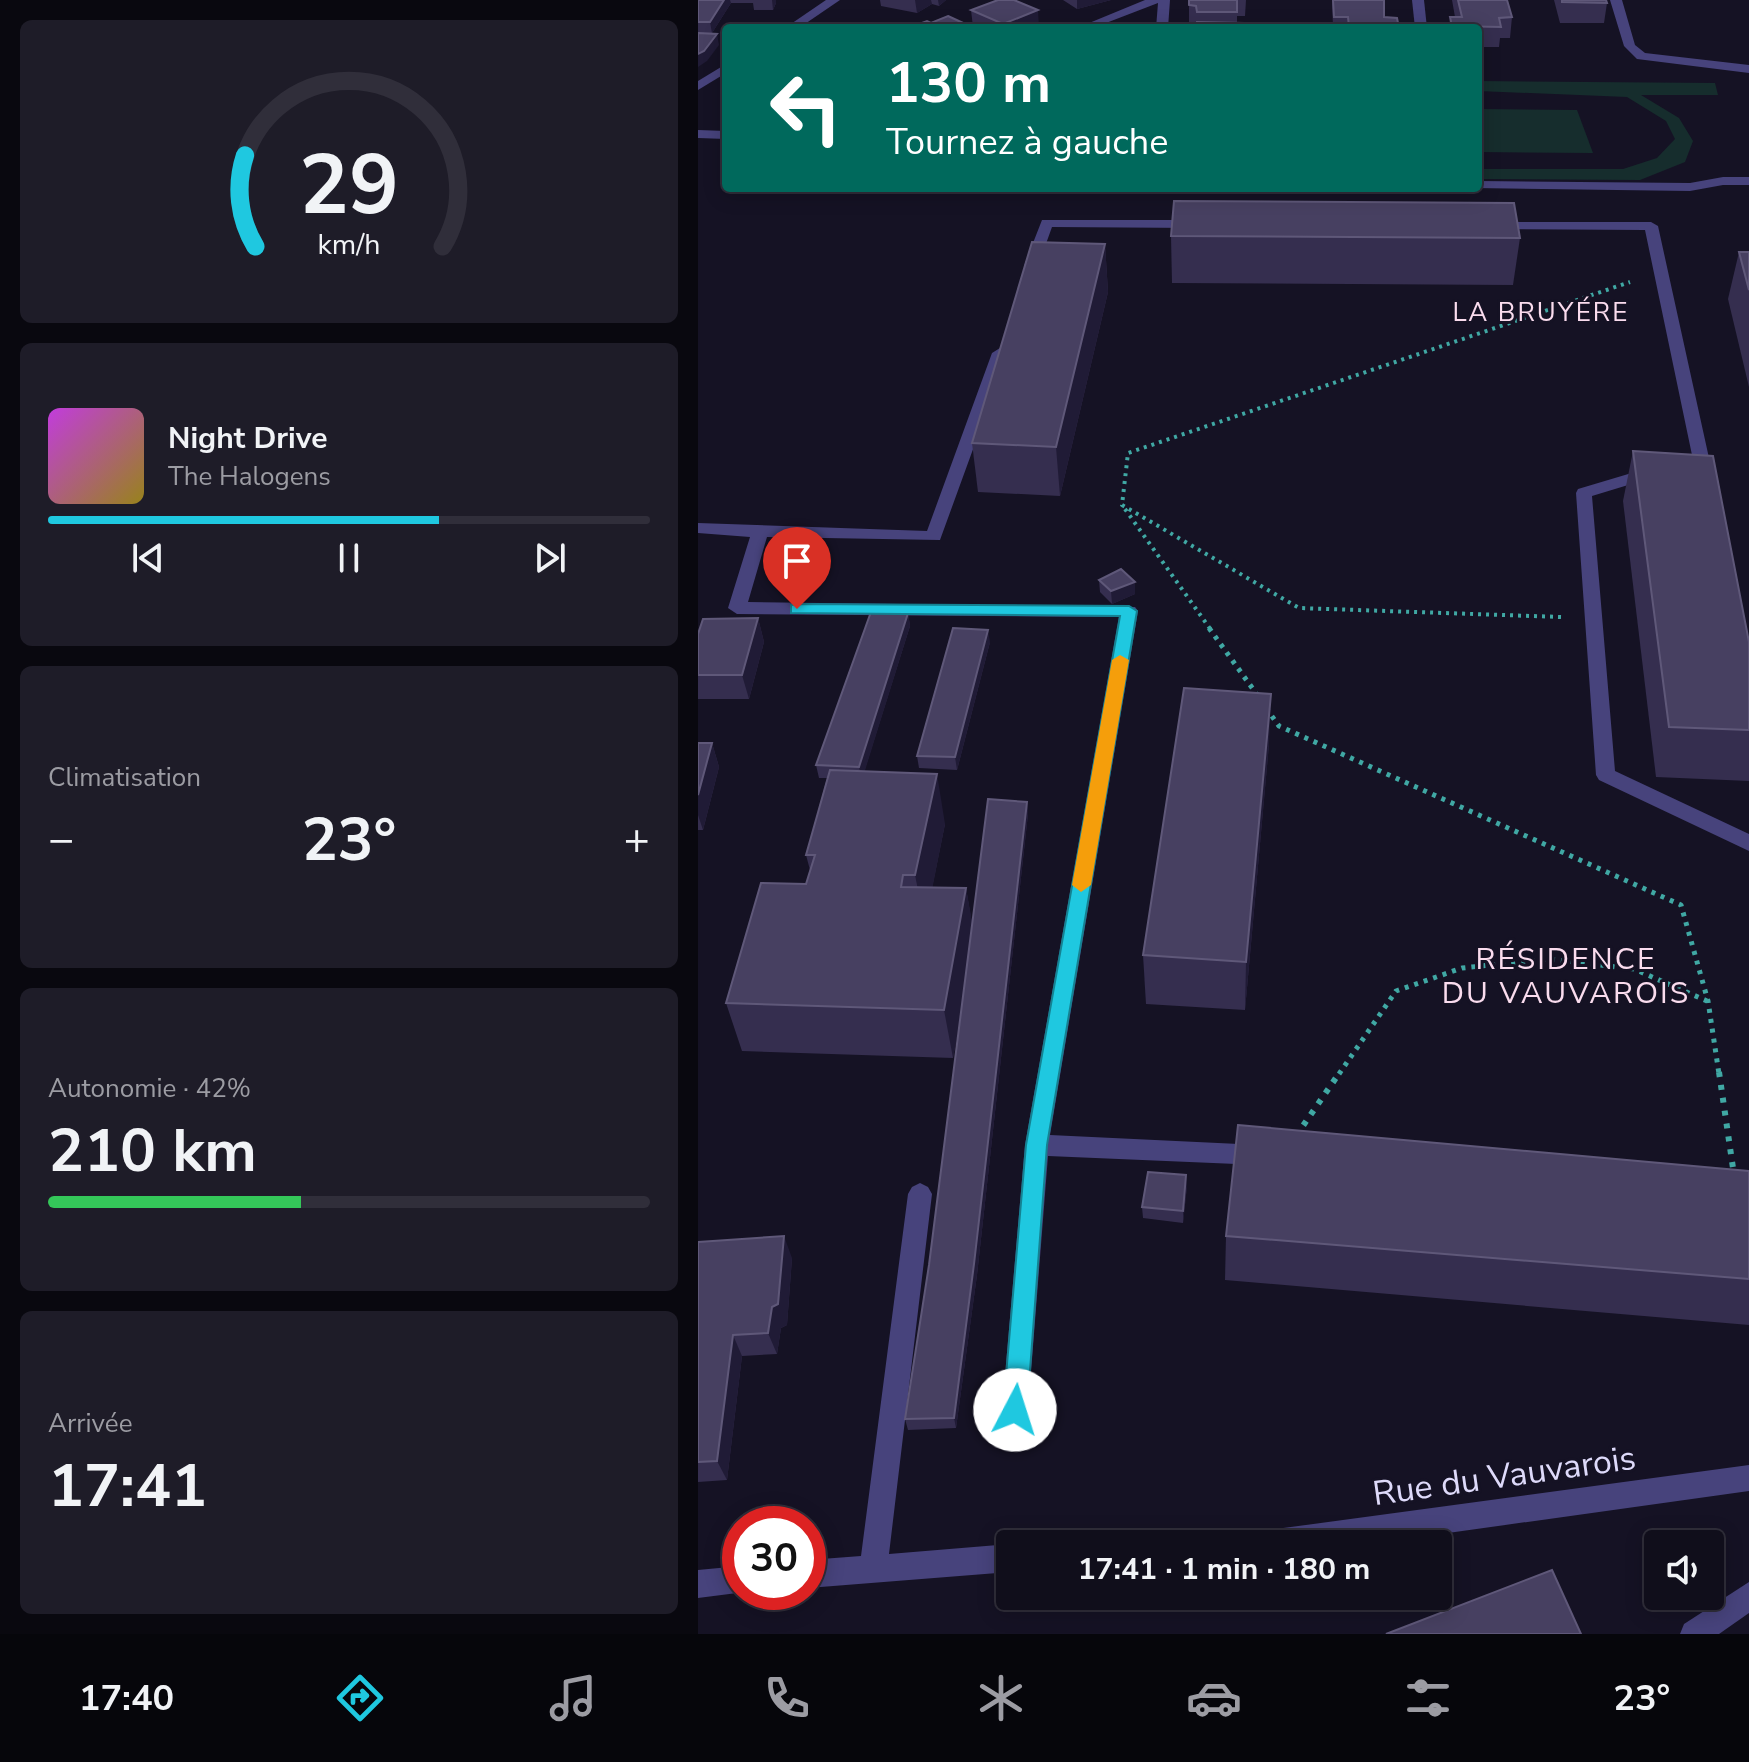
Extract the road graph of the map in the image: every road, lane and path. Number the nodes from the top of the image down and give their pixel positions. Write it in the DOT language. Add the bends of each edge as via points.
graph roads {
  1 [pos="834,0"];
  2 [pos="1155,0"];
  3 [pos="1164,0"];
  4 [pos="1418,0"];
  5 [pos="1616,0"];
  6 [pos="797,24"];
  7 [pos="1093,24"];
  8 [pos="1162,24"];
  9 [pos="1421,24"];
  10 [pos="1749,69"];
  11 [pos="722,71"];
  12 [pos="698,86"];
  13 [pos="698,134"];
  14 [pos="722,135"];
  15 [pos="1749,181"];
  16 [pos="1482,185"];
  17 [pos="1222,224"];
  18 [pos="1476,225"];
  19 [pos="1661,271"];
  20 [pos="1025,283"];
  21 [pos="1004,343"];
  22 [pos="1122,505"];
  23 [pos="698,528"];
  24 [pos="760,532"];
  25 [pos="1593,618"];
  26 [pos="1749,843"];
  27 [pos="1708,1001"];
  28 [pos="1037,1145"];
  29 [pos="1281,1156"];
  30 [pos="1734,1175"];
  31 [pos="920,1194"];
  32 [pos="1015,1410"];
  33 [pos="1749,1478"];
  34 [pos="1371,1530"];
  35 [pos="996,1559"];
  36 [pos="873,1568"];
  37 [pos="826,1572"];
  38 [pos="722,1582"];
  39 [pos="698,1584"];
  40 [pos="1749,1596"];
  41 [pos="1694,1634"];
  1 -- 6 [label="street"];
  2 -- 7 [label="street"];
  3 -- 8 [label="street"];
  4 -- 9 [label="street"];
  5 -- 10 [label="street" via="1630,46 1641,56"];
  11 -- 12 [label="street"];
  13 -- 14 [label="street"];
  15 -- 16 [label="street" via="1690,187"];
  17 -- 20 [label="street" via="1047,223"];
  18 -- 19 [label="street" via="1651,226"];
  19 -- 22 [label="path" via="1128,453"];
  19 -- 25 [label="street" via="1701,458 1584,493"];
  21 -- 24 [label="street" via="934,536"];
  22 -- 25 [label="path" via="1299,608"];
  22 -- 27 [label="path" via="1279,726 1681,905"];
  23 -- 24 [label="street"];
  24 -- 28 [label="street" via="737,608 1129,611"];
  25 -- 26 [label="street" via="1606,775"];
  27 -- 29 [label="path" via="1634,969 1549,959 1462,968 1396,991"];
  27 -- 30 [label="path"];
  28 -- 29 [label="street"];
  28 -- 32 [label="street"];
  31 -- 36 [label="street"];
  33 -- 34 [label="street, Rue du Vauvarois"];
  35 -- 36 [label="street"];
  36 -- 37 [label="street"];
  38 -- 39 [label="street"];
  40 -- 41 [label="street"];
}
